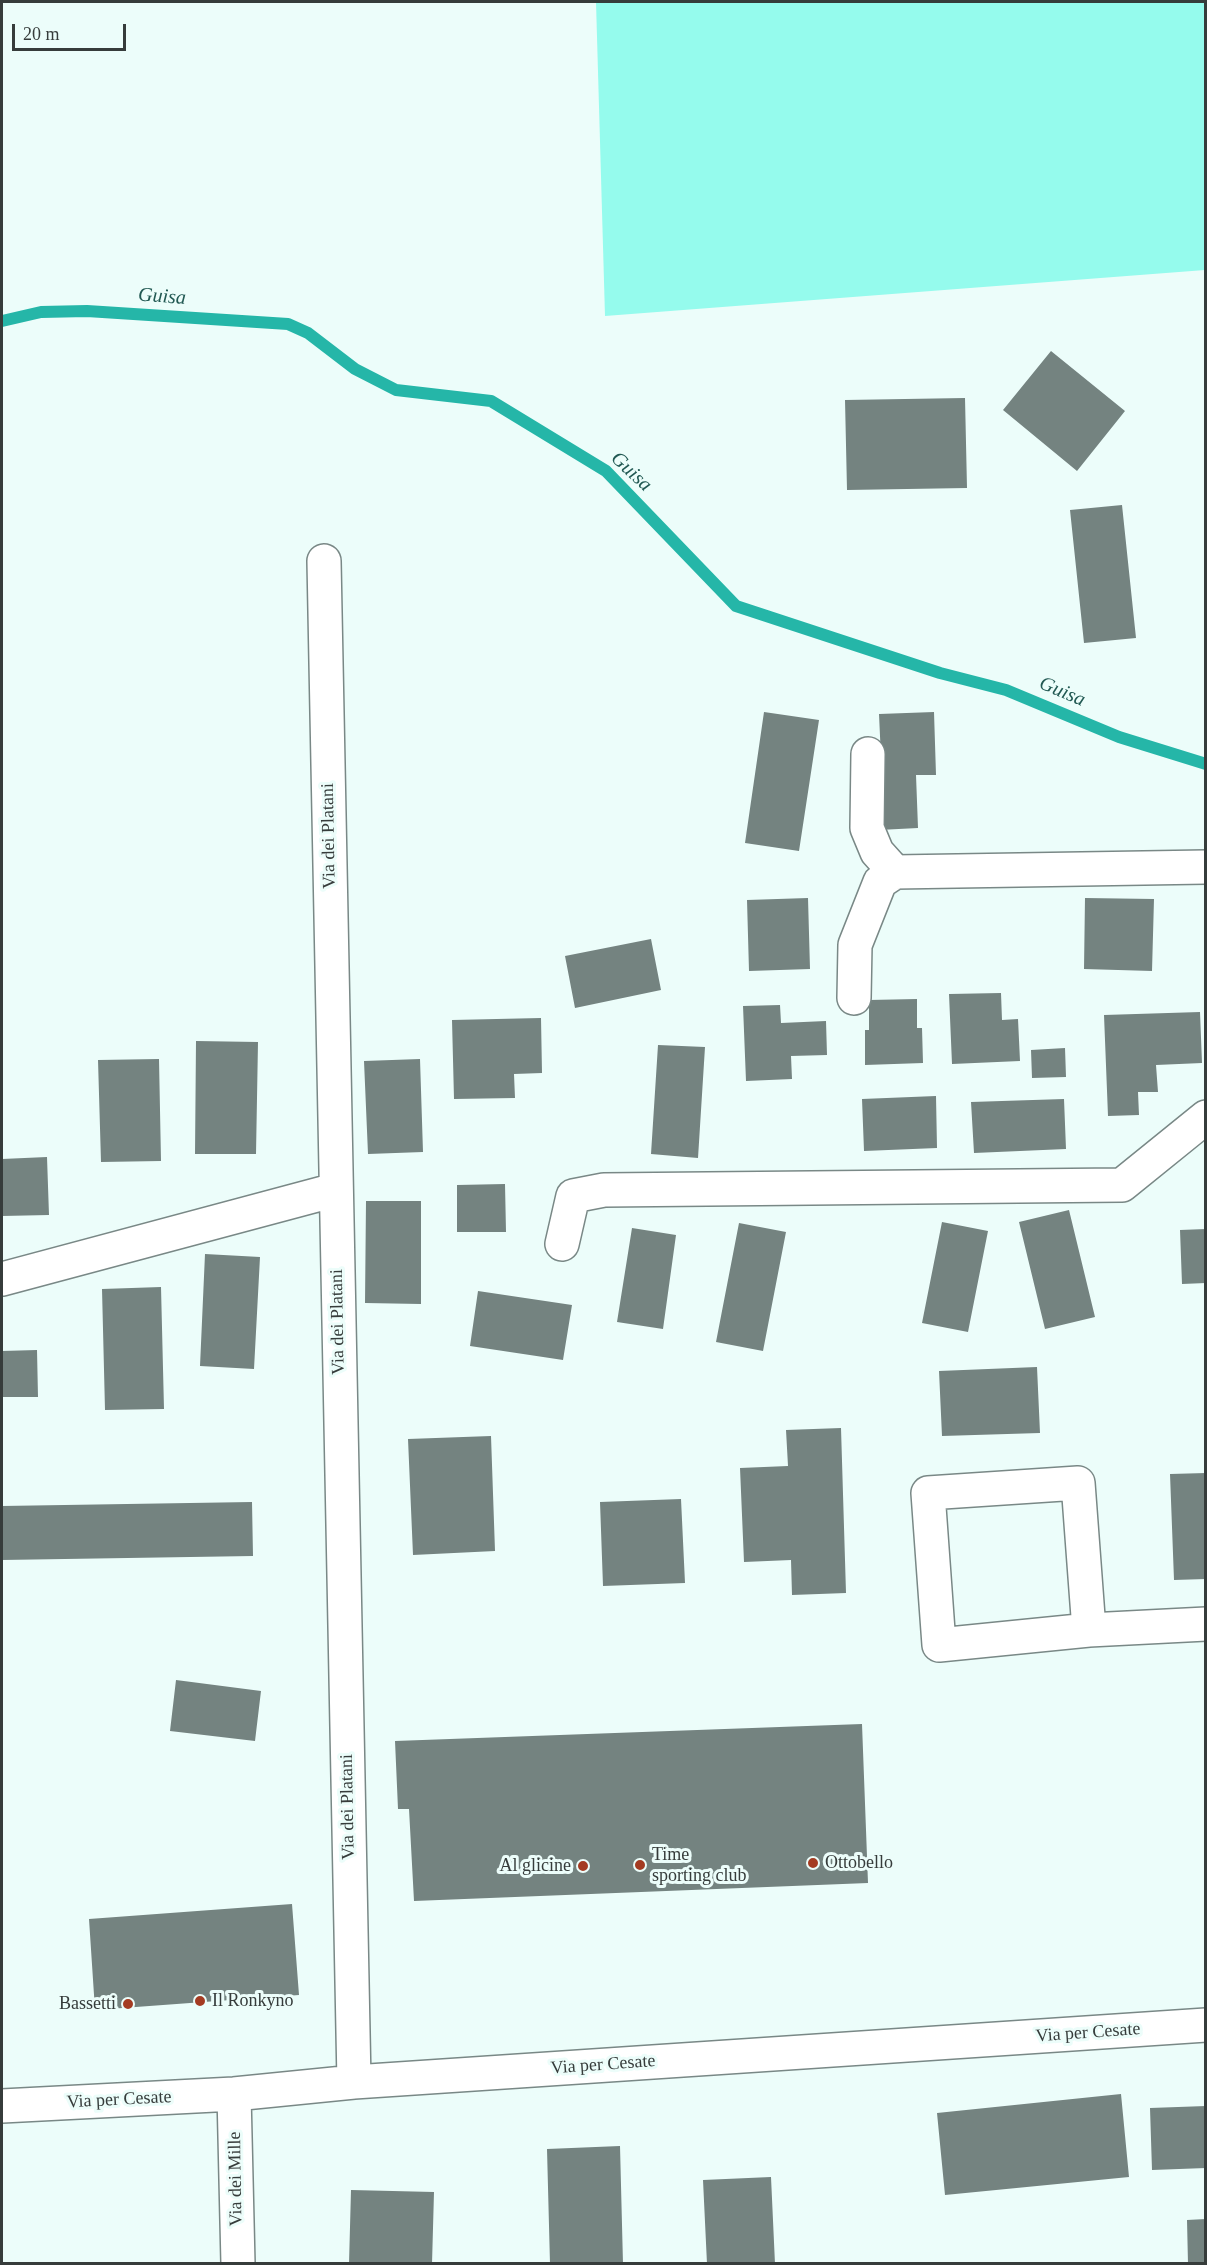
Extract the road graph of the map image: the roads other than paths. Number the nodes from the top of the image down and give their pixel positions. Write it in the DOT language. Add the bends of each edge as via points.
graph roads {
  1 [pos="324,561"];
  2 [pos="868,754"];
  3 [pos="1206,867"];
  4 [pos="895,872"];
  5 [pos="854,998"];
  6 [pos="1206,1117"];
  7 [pos="335,1190"];
  8 [pos="562,1244"];
  9 [pos="2,1279"];
  10 [pos="1206,1624"];
  11 [pos="1089,1630"];
  12 [pos="1206,2025"];
  13 [pos="354,2082"];
  14 [pos="234,2094"];
  15 [pos="2,2106"];
  16 [pos="238,2264"];
  1 -- 7 [label="street, Via dei Platani"];
  2 -- 4 [label="street" via="867,828 877,852"];
  3 -- 4 [label="street"];
  4 -- 5 [label="street" via="880,882 855,945"];
  6 -- 8 [label="street" via="1122,1185 604,1190 573,1196"];
  7 -- 9 [label="street"];
  7 -- 13 [label="street, Via dei Platani"];
  10 -- 11 [label="street"];
  11 -- 11 [label="street" via="939,1645 928,1493 1078,1483"];
  12 -- 13 [label="street, Via per Cesate"];
  13 -- 14 [label="street, Via per Cesate"];
  14 -- 15 [label="street, Via per Cesate"];
  14 -- 16 [label="street, Via dei Mille"];
}
